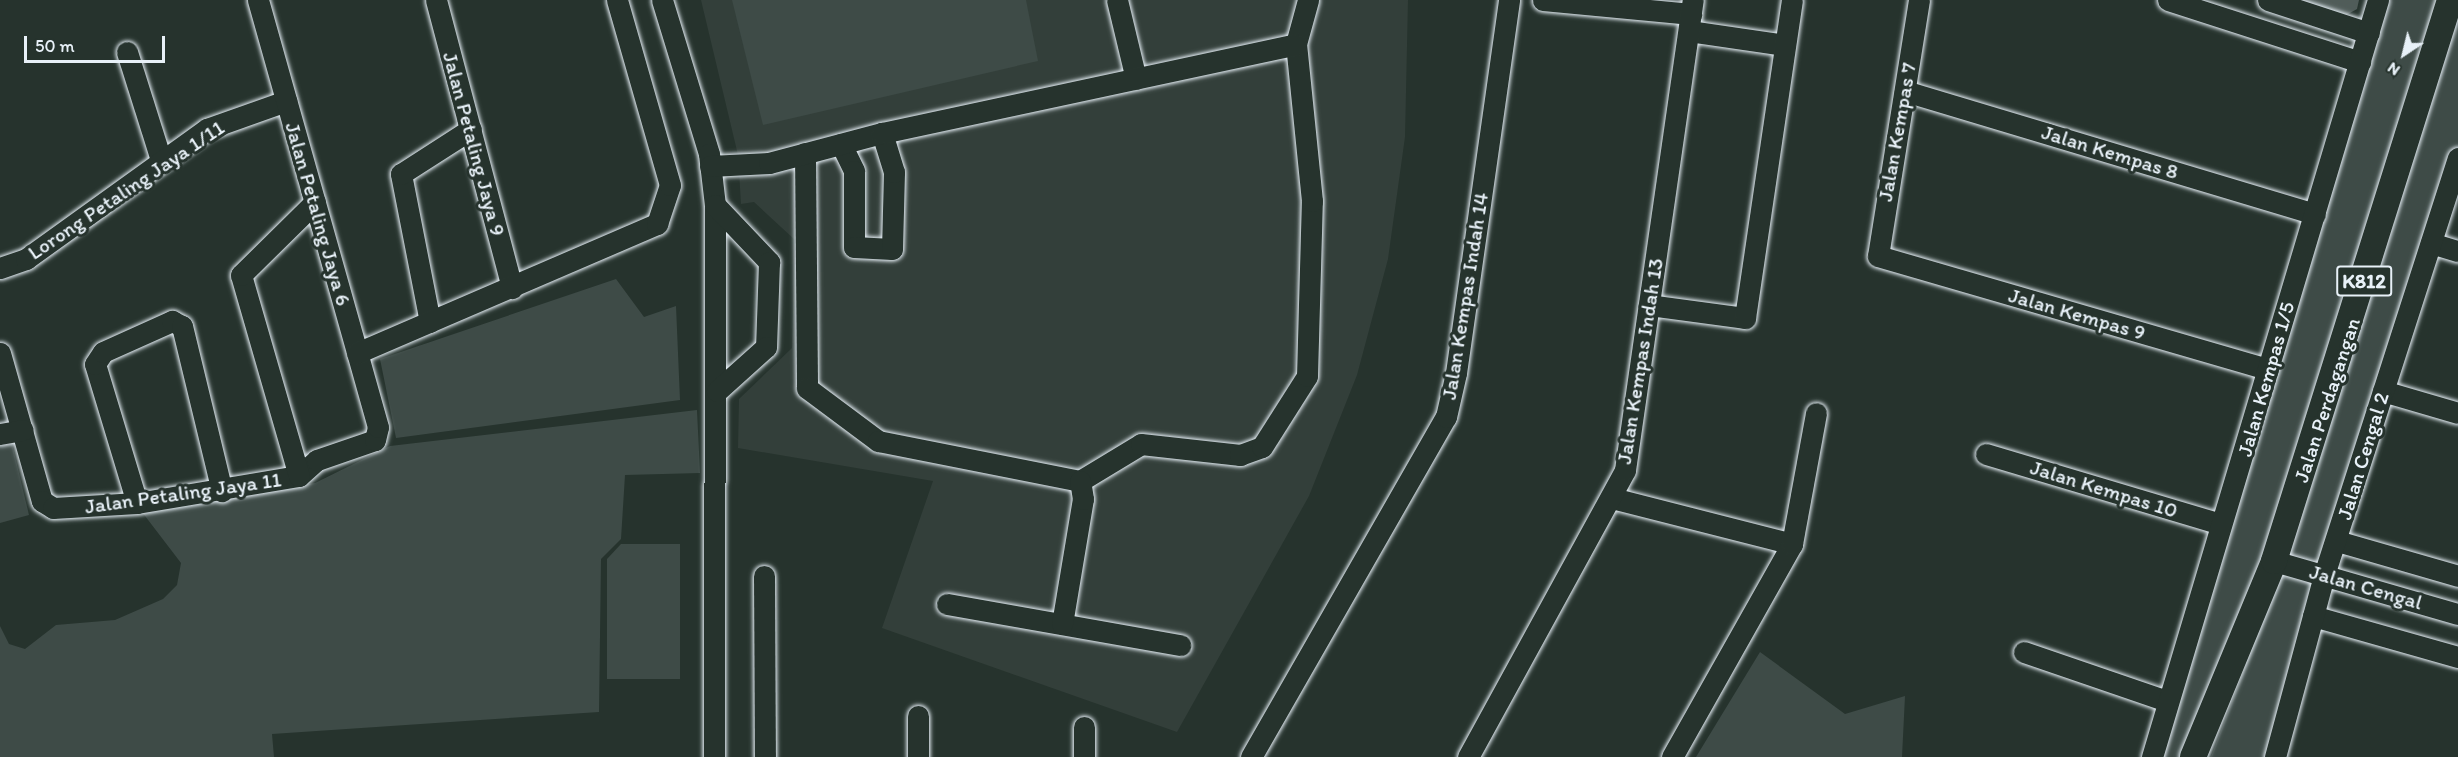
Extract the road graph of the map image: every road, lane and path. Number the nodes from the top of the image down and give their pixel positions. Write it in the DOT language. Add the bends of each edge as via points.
graph roads {
  1 [pos="258,0"];
  2 [pos="436,0"];
  3 [pos="618,0"];
  4 [pos="662,0"];
  5 [pos="1117,0"];
  6 [pos="1308,0"];
  7 [pos="1509,0"];
  8 [pos="1543,0"];
  9 [pos="1792,0"];
  10 [pos="1918,0"];
  11 [pos="2168,0"];
  12 [pos="2378,0"];
  13 [pos="2450,0"];
  14 [pos="2275,1"];
  15 [pos="1691,15"];
  16 [pos="2368,33"];
  17 [pos="1296,44"];
  18 [pos="1785,45"];
  19 [pos="127,52"];
  20 [pos="2360,62"];
  21 [pos="1136,79"];
  22 [pos="1905,91"];
  23 [pos="286,101"];
  24 [pos="471,129"];
  25 [pos="882,133"];
  26 [pos="841,144"];
  27 [pos="805,153"];
  28 [pos="2458,158"];
  29 [pos="161,160"];
  30 [pos="710,166"];
  31 [pos="315,202"];
  32 [pos="715,205"];
  33 [pos="2314,214"];
  34 [pos="2431,243"];
  35 [pos="2458,251"];
  36 [pos="1886,261"];
  37 [pos="0,268"];
  38 [pos="513,288"];
  39 [pos="1649,304"];
  40 [pos="430,322"];
  41 [pos="0,353"];
  42 [pos="357,353"];
  43 [pos="2268,369"];
  44 [pos="717,391"];
  45 [pos="2383,391"];
  46 [pos="1816,412"];
  47 [pos="2458,413"];
  48 [pos="378,427"];
  49 [pos="23,430"];
  50 [pos="0,434"];
  51 [pos="1986,454"];
  52 [pos="299,476"];
  53 [pos="1080,481"];
  54 [pos="222,490"];
  55 [pos="1612,498"];
  56 [pos="137,503"];
  57 [pos="2221,524"];
  58 [pos="2337,541"];
  59 [pos="1792,544"];
  60 [pos="2274,561"];
  61 [pos="2324,575"];
  62 [pos="765,576"];
  63 [pos="2458,576"];
  64 [pos="947,604"];
  65 [pos="2458,614"];
  66 [pos="2313,616"];
  67 [pos="1062,624"];
  68 [pos="2250,626"];
  69 [pos="1180,645"];
  70 [pos="2024,652"];
  71 [pos="2458,657"];
  72 [pos="2167,701"];
  73 [pos="918,716"];
  74 [pos="1084,727"];
  75 [pos="714,757"];
  76 [pos="765,757"];
  77 [pos="918,757"];
  78 [pos="1084,757"];
  79 [pos="1251,757"];
  80 [pos="1468,757"];
  81 [pos="1672,757"];
  82 [pos="2152,757"];
  83 [pos="2193,757"];
  84 [pos="2211,757"];
  85 [pos="2276,757"];
  1 -- 23 [label="street, Jalan Petaling Jaya 6"];
  2 -- 24 [label="street, Jalan Petaling Jaya 9"];
  3 -- 38 [label="street" via="670,185 665,211 648,231"];
  4 -- 30 [label="street"];
  5 -- 21 [label="street"];
  6 -- 17 [label="street"];
  7 -- 79 [label="street, Jalan Kempas Indah 14" via="1456,373 1446,417"];
  8 -- 15 [label="street"];
  9 -- 18 [label="street"];
  10 -- 22 [label="street, Jalan Kempas 7"];
  11 -- 20 [label="street"];
  12 -- 16 [label="street, Jalan Kempas 1/5"];
  13 -- 60 [label="main road, Jalan Perdagangan / K812"];
  14 -- 16 [label="street"];
  15 -- 18 [label="street"];
  15 -- 39 [label="street, Jalan Kempas Indah 13"];
  16 -- 20 [label="street, Jalan Kempas 1/5"];
  17 -- 21 [label="street"];
  17 -- 53 [label="street" via="1312,201 1307,376 1262,447 1240,455 1141,444"];
  18 -- 39 [label="street" via="1745,318"];
  19 -- 29 [label="street"];
  20 -- 33 [label="street, Jalan Kempas 1/5"];
  21 -- 25 [label="street"];
  22 -- 33 [label="street, Jalan Kempas 8"];
  22 -- 36 [label="street, Jalan Kempas 7" via="1876,250"];
  23 -- 29 [label="street, Lorong Petaling Jaya 1/11" via="207,129"];
  23 -- 31 [label="street, Jalan Petaling Jaya 6"];
  24 -- 38 [label="street, Jalan Petaling Jaya 9"];
  24 -- 40 [label="street" via="401,174"];
  25 -- 26 [label="street"];
  25 -- 26 [label="street" via="894,172 892,249 854,247 855,171"];
  26 -- 27 [label="street"];
  27 -- 30 [label="street" via="769,163"];
  27 -- 53 [label="street" via="807,388 878,441"];
  28 -- 34 [label="street, Jalan Cengal 2"];
  29 -- 37 [label="street, Lorong Petaling Jaya 1/11" via="26,259"];
  30 -- 32 [label="street"];
  31 -- 42 [label="street, Jalan Petaling Jaya 6"];
  31 -- 52 [label="street" via="241,275"];
  32 -- 44 [label="street"];
  32 -- 44 [label="street" via="770,262 766,347"];
  33 -- 43 [label="street, Jalan Kempas 1/5"];
  34 -- 35 [label="street"];
  34 -- 45 [label="street, Jalan Cengal 2"];
  36 -- 43 [label="street, Jalan Kempas 9"];
  38 -- 40 [label="street"];
  39 -- 55 [label="street, Jalan Kempas Indah 13" via="1625,470"];
  40 -- 42 [label="street"];
  41 -- 49 [label="street"];
  42 -- 48 [label="street, Jalan Petaling Jaya 6"];
  43 -- 57 [label="street, Jalan Kempas 1/5"];
  44 -- 75 [label="street"];
  45 -- 47 [label="street"];
  45 -- 58 [label="street, Jalan Cengal 2"];
  46 -- 59 [label="street"];
  48 -- 52 [label="street, Jalan Petaling Jaya 11" via="375,440 317,460"];
  49 -- 50 [label="street"];
  49 -- 56 [label="street, Jalan Petaling Jaya 11" via="42,501 62,509"];
  51 -- 57 [label="street, Jalan Kempas 10"];
  52 -- 54 [label="street, Jalan Petaling Jaya 11"];
  53 -- 67 [label="street" via="1083,499"];
  54 -- 56 [label="street, Jalan Petaling Jaya 11"];
  54 -- 56 [label="street" via="182,326 172,321 103,352 95,364"];
  55 -- 59 [label="street"];
  55 -- 80 [label="street, Jalan Kempas Indah 13"];
  57 -- 72 [label="street, Jalan Kempas 1/5"];
  58 -- 61 [label="street, Jalan Cengal 2"];
  58 -- 63 [label="street"];
  59 -- 81 [label="street"];
  60 -- 61 [label="street, Jalan Cengal"];
  60 -- 68 [label="main road, Jalan Perdagangan / K812"];
  61 -- 65 [label="street, Jalan Cengal"];
  61 -- 66 [label="street, Jalan Cengal 2"];
  62 -- 76 [label="street"];
  64 -- 67 [label="street"];
  66 -- 71 [label="street"];
  66 -- 85 [label="street, Jalan Cengal 2"];
  67 -- 69 [label="street"];
  68 -- 83 [label="main road, Jalan Perdagangan / K812" via="2230,659"];
  68 -- 84 [label="main road, Jalan Perdagangan / K812" via="2246,665"];
  70 -- 72 [label="street"];
  72 -- 82 [label="street, Jalan Kempas 1/5"];
  73 -- 77 [label="street"];
  74 -- 78 [label="street"];
}
